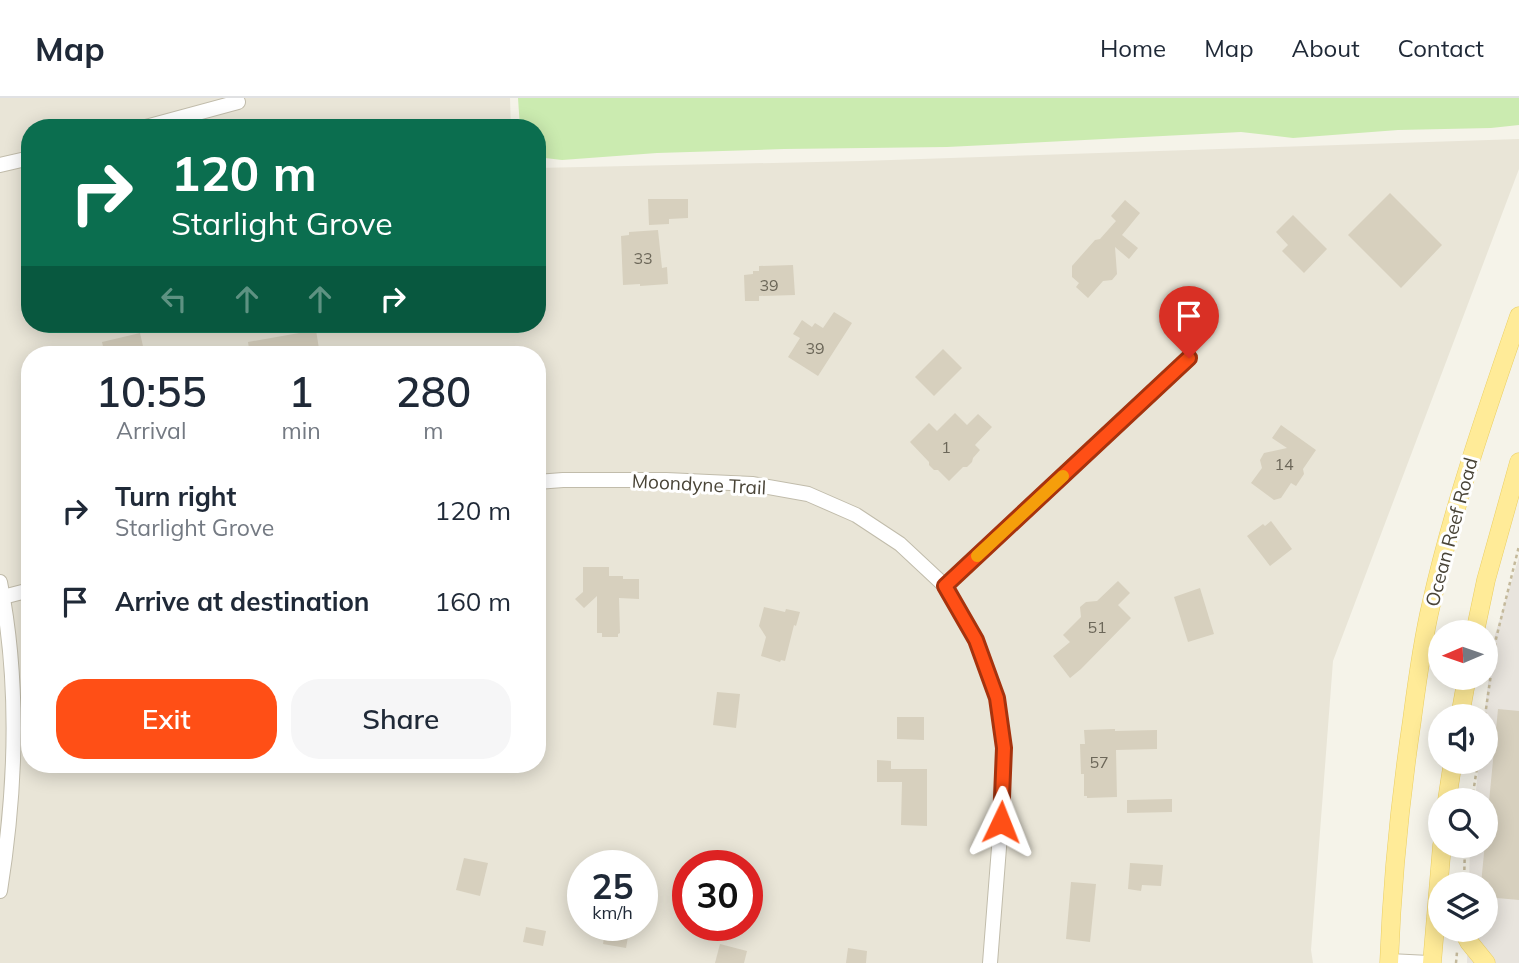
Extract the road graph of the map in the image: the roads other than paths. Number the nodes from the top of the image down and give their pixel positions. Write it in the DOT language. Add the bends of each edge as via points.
graph roads {
  1 [pos="238,102"];
  2 [pos="175,119"];
  3 [pos="21,160"];
  4 [pos="0,165"];
  5 [pos="1519,317"];
  6 [pos="1189,358"];
  7 [pos="1519,462"];
  8 [pos="546,481"];
  9 [pos="945,586"];
  10 [pos="1,589"];
  11 [pos="21,590"];
  12 [pos="1478,620"];
  13 [pos="1443,858"];
  14 [pos="0,891"];
  15 [pos="1469,942"];
  16 [pos="1389,962"];
  17 [pos="990,963"];
  18 [pos="1431,963"];
  19 [pos="1486,963"];
  1 -- 2 [label="street"];
  3 -- 4 [label="street"];
  5 -- 16 [label="main road, Ocean Reef Road" via="1466,473 1431,606 1403,780"];
  6 -- 9 [label="street"];
  7 -- 12 [label="main road"];
  8 -- 9 [label="street, Moondyne Trail" via="752,484 807,494 856,515 900,544"];
  9 -- 17 [label="street, Moondyne Trail" via="976,640 997,698 1004,748"];
  10 -- 11 [label="street"];
  10 -- 14 [label="street" via="10,653 14,750 9,838"];
  13 -- 18 [label="main road"];
  15 -- 19 [label="main road"];
  16 -- 18 [label="street"];
}
